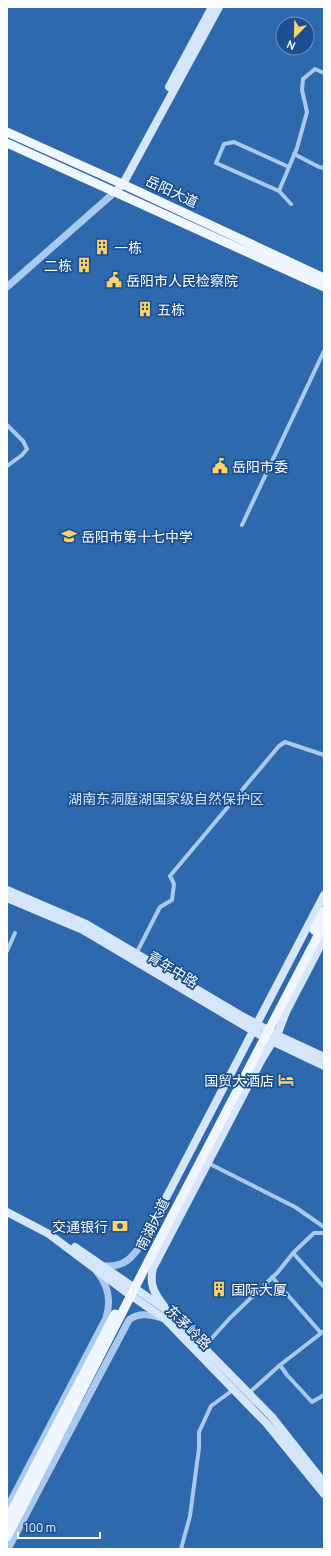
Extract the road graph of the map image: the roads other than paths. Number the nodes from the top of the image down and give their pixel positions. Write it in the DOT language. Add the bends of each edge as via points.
graph roads {
  1 [pos="212,7"];
  2 [pos="219,7"];
  3 [pos="324,73"];
  4 [pos="7,132"];
  5 [pos="7,143"];
  6 [pos="294,154"];
  7 [pos="289,167"];
  8 [pos="324,168"];
  9 [pos="121,183"];
  10 [pos="279,191"];
  11 [pos="116,192"];
  12 [pos="291,204"];
  13 [pos="324,280"];
  14 [pos="7,287"];
  15 [pos="324,351"];
  16 [pos="7,426"];
  17 [pos="7,466"];
  18 [pos="242,525"];
  19 [pos="324,754"];
  20 [pos="7,890"];
  21 [pos="324,895"];
  22 [pos="7,898"];
  23 [pos="324,911"];
  24 [pos="324,924"];
  25 [pos="15,933"];
  26 [pos="324,939"];
  27 [pos="7,951"];
  28 [pos="135,957"];
  29 [pos="266,1033"];
  30 [pos="324,1057"];
  31 [pos="324,1066"];
  32 [pos="208,1163"];
  33 [pos="7,1208"];
  34 [pos="7,1212"];
  35 [pos="324,1226"];
  36 [pos="324,1233"];
  37 [pos="143,1242"];
  38 [pos="293,1253"];
  39 [pos="93,1266"];
  40 [pos="105,1266"];
  41 [pos="272,1277"];
  42 [pos="324,1287"];
  43 [pos="131,1290"];
  44 [pos="166,1315"];
  45 [pos="323,1332"];
  46 [pos="203,1348"];
  47 [pos="280,1364"];
  48 [pos="234,1389"];
  49 [pos="248,1394"];
  50 [pos="324,1394"];
  51 [pos="48,1449"];
  52 [pos="324,1483"];
  53 [pos="324,1494"];
  54 [pos="7,1508"];
  55 [pos="7,1520"];
  56 [pos="7,1537"];
  57 [pos="8,1549"];
  58 [pos="181,1549"];
  1 -- 9 [label="main road"];
  2 -- 9 [label="main road"];
  3 -- 6 [label="street" via="315,69 303,79 302,90 307,112"];
  4 -- 9 [label="main road, 岳阳大道"];
  5 -- 11 [label="main road, 岳阳大道"];
  6 -- 7 [label="street"];
  6 -- 8 [label="street"];
  7 -- 10 [label="street"];
  7 -- 10 [label="street" via="234,142 224,144 216,163"];
  9 -- 11 [label="main road"];
  9 -- 13 [label="main road, 岳阳大道"];
  10 -- 12 [label="street"];
  11 -- 13 [label="main road, 岳阳大道"];
  11 -- 14 [label="street"];
  15 -- 18 [label="street"];
  16 -- 17 [label="street" via="23,441 27,449"];
  19 -- 28 [label="street" via="285,742 279,746 170,876 174,884 172,900 160,907"];
  20 -- 28 [label="main road, 青年中路" via="86,924"];
  21 -- 29 [label="main road"];
  22 -- 28 [label="main road, 青年中路" via="83,930"];
  23 -- 29 [label="main road, 南湖大道"];
  24 -- 29 [label="main road, 南湖大道"];
  25 -- 27 [label="street"];
  26 -- 29 [label="main road" via="286,1012"];
  28 -- 29 [label="main road, 青年中路"];
  29 -- 30 [label="main road, 青年中路"];
  29 -- 31 [label="main road, 青年中路"];
  29 -- 32 [label="main road" via="262,1059"];
  29 -- 37 [label="main road"];
  29 -- 43 [label="main road, 南湖大道"];
  32 -- 35 [label="street" via="295,1207"];
  32 -- 44 [label="main road" via="153,1268 151,1279 154,1290"];
  33 -- 40 [label="main road, 东茅岭路" via="51,1231"];
  34 -- 39 [label="main road, 东茅岭路" via="49,1234"];
  36 -- 38 [label="street" via="314,1233"];
  37 -- 40 [label="street" via="135,1255 123,1264 115,1267"];
  38 -- 41 [label="street"];
  38 -- 42 [label="street"];
  39 -- 43 [label="main road, 东茅岭路"];
  39 -- 54 [label="street" via="102,1277 108,1293 109,1308 106,1318"];
  40 -- 43 [label="main road, 东茅岭路"];
  41 -- 45 [label="street"];
  41 -- 46 [label="street"];
  43 -- 44 [label="main road, 东茅岭路"];
  43 -- 51 [label="main road, 南湖大道"];
  44 -- 46 [label="main road, 东茅岭路"];
  44 -- 48 [label="main road, 东茅岭路"];
  44 -- 57 [label="street" via="140,1315 129,1320"];
  45 -- 47 [label="street"];
  46 -- 49 [label="main road, 东茅岭路"];
  47 -- 49 [label="street"];
  47 -- 50 [label="street" via="312,1402"];
  48 -- 53 [label="main road, 东茅岭路" via="267,1424"];
  48 -- 58 [label="street" via="211,1406 199,1432 190,1516"];
  49 -- 52 [label="main road, 东茅岭路" via="272,1417"];
  51 -- 55 [label="main road"];
  51 -- 56 [label="main road, 南湖大道"];
}
